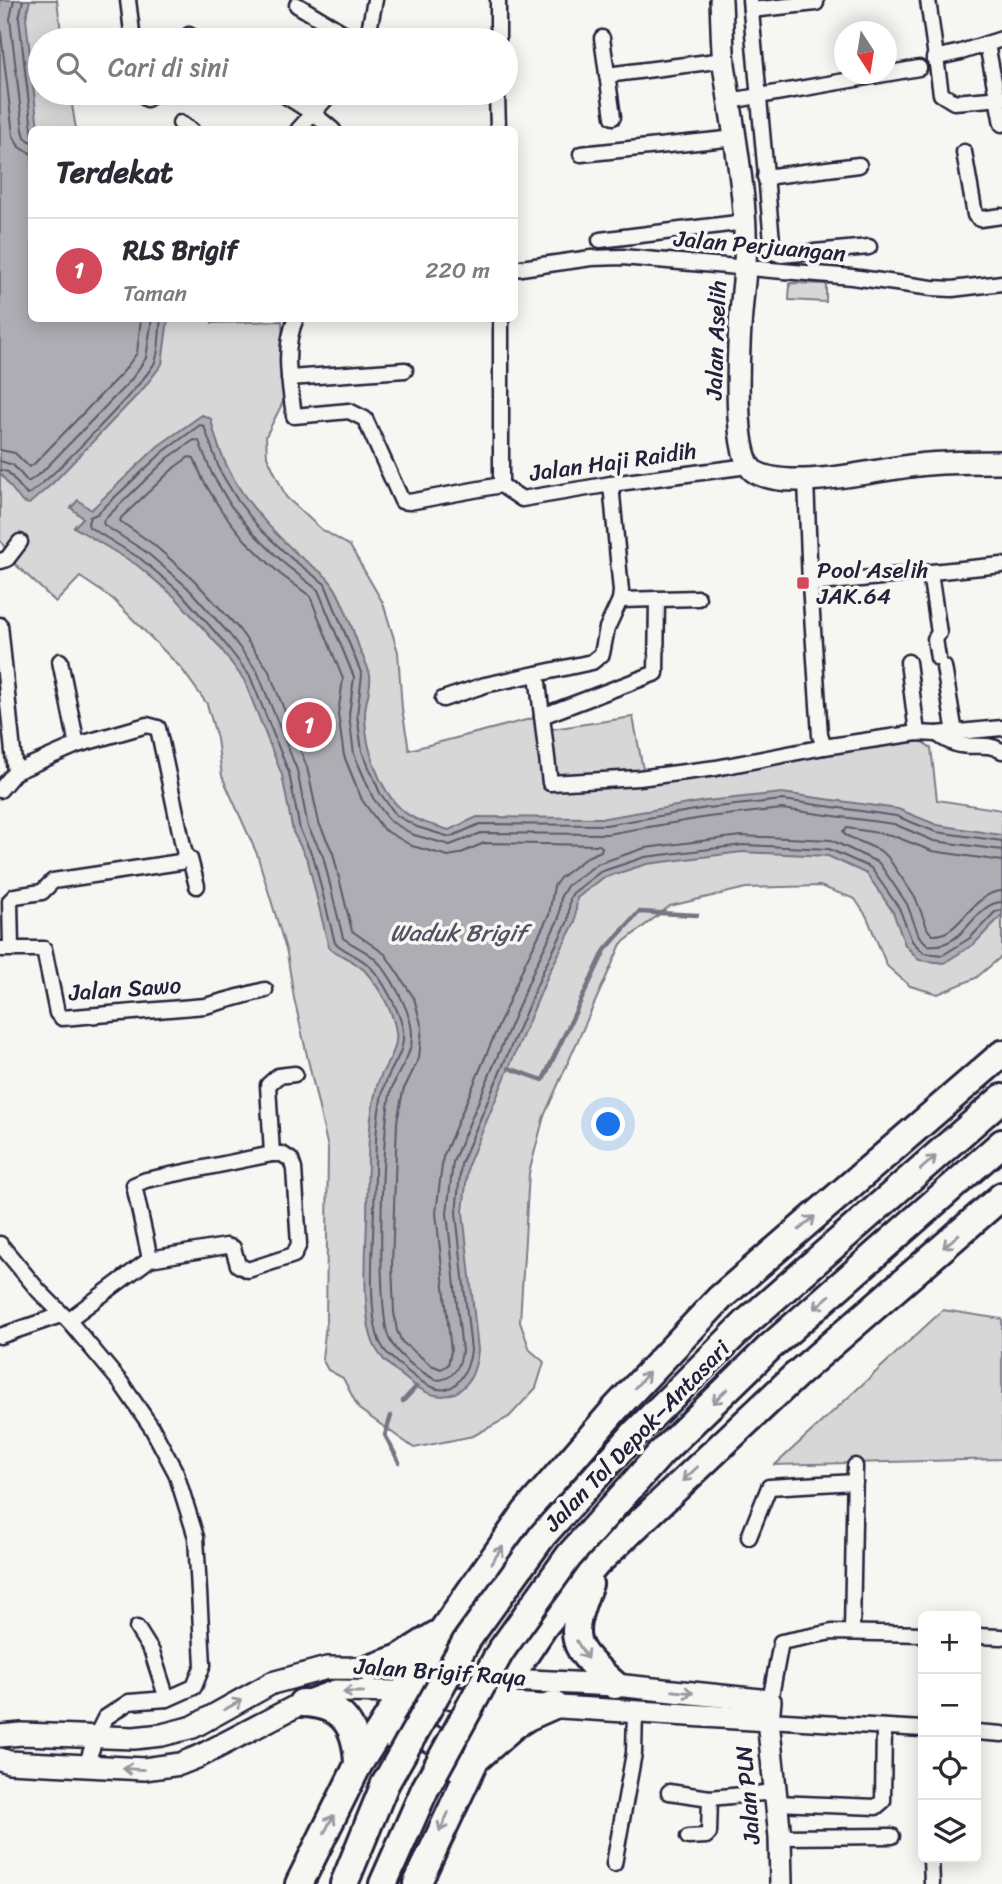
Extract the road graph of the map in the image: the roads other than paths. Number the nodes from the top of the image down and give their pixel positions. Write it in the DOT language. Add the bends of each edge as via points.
graph roads {
  1 [pos="128,0"];
  2 [pos="375,0"];
  3 [pos="498,0"];
  4 [pos="721,0"];
  5 [pos="928,0"];
  6 [pos="816,3"];
  7 [pos="297,5"];
  8 [pos="750,5"];
  9 [pos="132,28"];
  10 [pos="335,28"];
  11 [pos="369,28"];
  12 [pos="498,28"];
  13 [pos="601,38"];
  14 [pos="1002,39"];
  15 [pos="988,44"];
  16 [pos="724,60"];
  17 [pos="935,61"];
  18 [pos="919,68"];
  19 [pos="607,75"];
  20 [pos="759,97"];
  21 [pos="999,99"];
  22 [pos="730,102"];
  23 [pos="300,105"];
  24 [pos="321,105"];
  25 [pos="498,105"];
  26 [pos="314,114"];
  27 [pos="613,117"];
  28 [pos="1002,124"];
  29 [pos="302,126"];
  30 [pos="328,126"];
  31 [pos="498,126"];
  32 [pos="736,138"];
  33 [pos="964,152"];
  34 [pos="581,155"];
  35 [pos="859,165"];
  36 [pos="765,177"];
  37 [pos="1002,216"];
  38 [pos="745,222"];
  39 [pos="600,240"];
  40 [pos="869,247"];
  41 [pos="746,267"];
  42 [pos="518,268"];
  43 [pos="1002,283"];
  44 [pos="294,322"];
  45 [pos="501,322"];
  46 [pos="405,370"];
  47 [pos="289,378"];
  48 [pos="1002,462"];
  49 [pos="748,466"];
  50 [pos="806,480"];
  51 [pos="611,484"];
  52 [pos="501,485"];
  53 [pos="20,542"];
  54 [pos="0,561"];
  55 [pos="1002,565"];
  56 [pos="930,573"];
  57 [pos="810,584"];
  58 [pos="698,598"];
  59 [pos="657,599"];
  60 [pos="621,600"];
  61 [pos="0,625"];
  62 [pos="60,661"];
  63 [pos="908,662"];
  64 [pos="537,674"];
  65 [pos="443,699"];
  66 [pos="542,716"];
  67 [pos="1002,728"];
  68 [pos="917,733"];
  69 [pos="955,733"];
  70 [pos="937,734"];
  71 [pos="77,746"];
  72 [pos="824,747"];
  73 [pos="1002,751"];
  74 [pos="15,772"];
  75 [pos="0,790"];
  76 [pos="185,855"];
  77 [pos="197,886"];
  78 [pos="6,948"];
  79 [pos="265,990"];
  80 [pos="1002,1054"];
  81 [pos="295,1074"];
  82 [pos="1002,1098"];
  83 [pos="1002,1143"];
  84 [pos="272,1154"];
  85 [pos="1002,1196"];
  86 [pos="0,1244"];
  87 [pos="150,1259"];
  88 [pos="65,1317"];
  89 [pos="0,1336"];
  90 [pos="855,1465"];
  91 [pos="855,1482"];
  92 [pos="749,1537"];
  93 [pos="597,1563"];
  94 [pos="466,1600"];
  95 [pos="544,1626"];
  96 [pos="136,1628"];
  97 [pos="443,1630"];
  98 [pos="852,1632"];
  99 [pos="918,1634"];
  100 [pos="981,1636"];
  101 [pos="1002,1637"];
  102 [pos="369,1669"];
  103 [pos="420,1669"];
  104 [pos="615,1685"];
  105 [pos="502,1691"];
  106 [pos="406,1692"];
  107 [pos="167,1699"];
  108 [pos="302,1703"];
  109 [pos="554,1705"];
  110 [pos="635,1711"];
  111 [pos="769,1711"];
  112 [pos="884,1727"];
  113 [pos="918,1730"];
  114 [pos="981,1732"];
  115 [pos="1002,1734"];
  116 [pos="0,1736"];
  117 [pos="96,1736"];
  118 [pos="365,1755"];
  119 [pos="0,1759"];
  120 [pos="475,1760"];
  121 [pos="86,1766"];
  122 [pos="462,1784"];
  123 [pos="669,1792"];
  124 [pos="710,1798"];
  125 [pos="775,1798"];
  126 [pos="891,1836"];
  127 [pos="688,1837"];
  128 [pos="780,1837"];
  129 [pos="931,1863"];
  130 [pos="614,1864"];
  131 [pos="299,1884"];
  132 [pos="344,1884"];
  133 [pos="383,1884"];
  134 [pos="417,1884"];
  135 [pos="780,1884"];
  136 [pos="932,1884"];
  1 -- 9 [label="street"];
  2 -- 11 [label="street"];
  3 -- 12 [label="street"];
  4 -- 16 [label="street, Jalan Aselih"];
  5 -- 17 [label="street"];
  6 -- 8 [label="street"];
  7 -- 10 [label="street"];
  8 -- 20 [label="street"];
  13 -- 19 [label="street"];
  14 -- 15 [label="street"];
  15 -- 17 [label="street"];
  15 -- 21 [label="street"];
  16 -- 19 [label="street"];
  16 -- 22 [label="street, Jalan Aselih"];
  17 -- 21 [label="street" via="941,94 954,102"];
  18 -- 20 [label="street"];
  19 -- 27 [label="street"];
  20 -- 22 [label="street"];
  20 -- 36 [label="street"];
  21 -- 28 [label="street"];
  22 -- 32 [label="street, Jalan Aselih"];
  23 -- 26 [label="street"];
  24 -- 26 [label="street"];
  25 -- 31 [label="street"];
  26 -- 29 [label="street"];
  26 -- 30 [label="street"];
  32 -- 34 [label="street"];
  32 -- 38 [label="street, Jalan Aselih"];
  33 -- 37 [label="street" via="975,215 980,219"];
  35 -- 36 [label="street"];
  36 -- 40 [label="street" via="773,251 781,255"];
  38 -- 39 [label="street"];
  38 -- 41 [label="street, Jalan Aselih"];
  41 -- 42 [label="street, Jalan Perjuangan" via="622,257"];
  41 -- 43 [label="street, Jalan Perjuangan" via="932,288"];
  41 -- 49 [label="street, Jalan Aselih" via="737,378"];
  44 -- 47 [label="street"];
  45 -- 52 [label="street"];
  46 -- 47 [label="street"];
  47 -- 52 [label="street, Jalan Haji Raidih" via="294,416 349,411 365,419 402,501"];
  48 -- 50 [label="street" via="928,464"];
  49 -- 50 [label="street" via="777,479"];
  49 -- 51 [label="street, Jalan Haji Raidih"];
  50 -- 57 [label="street"];
  51 -- 52 [label="street, Jalan Haji Raidih" via="522,499"];
  51 -- 60 [label="street"];
  53 -- 54 [label="street"];
  55 -- 56 [label="street"];
  56 -- 57 [label="street"];
  56 -- 69 [label="street" via="939,634 935,639"];
  57 -- 72 [label="street"];
  58 -- 59 [label="street"];
  59 -- 60 [label="street"];
  59 -- 66 [label="street" via="656,673"];
  60 -- 64 [label="street" via="597,660"];
  61 -- 74 [label="street"];
  62 -- 71 [label="street"];
  63 -- 68 [label="street"];
  64 -- 65 [label="street"];
  64 -- 66 [label="street"];
  66 -- 72 [label="street" via="550,783 703,770"];
  67 -- 69 [label="street"];
  68 -- 70 [label="street"];
  68 -- 72 [label="street"];
  69 -- 70 [label="street"];
  70 -- 73 [label="street" via="956,746"];
  71 -- 74 [label="street"];
  71 -- 76 [label="street" via="147,725 159,728"];
  74 -- 75 [label="street"];
  76 -- 77 [label="street"];
  76 -- 78 [label="street" via="180,862 53,881 42,892 15,896 10,901"];
  78 -- 79 [label="street, Jalan Sawo" via="46,950 57,1013 62,1018 205,1006"];
  94 -- 80 [label="highway, one-way" via="526,1512 720,1298"];
  81 -- 84 [label="street" via="278,1076 268,1085"];
  132 -- 82 [label="highway, Jalan Tol Depok–Antasari, one-way, bridge" via="385,1784 467,1640 543,1535 636,1432 748,1321"];
  83 -- 133 [label="highway, Jalan Tol Depok–Antasari, one-way, bridge" via="769,1349 661,1453 569,1556 500,1652 425,1789"];
  84 -- 87 [label="street" via="134,1185"];
  84 -- 87 [label="street" via="287,1156 294,1169 299,1244 295,1255 248,1270 238,1265 233,1248 226,1246"];
  85 -- 93 [label="highway, one-way" via="795,1376"];
  86 -- 88 [label="street"];
  87 -- 88 [label="street"];
  88 -- 89 [label="street"];
  88 -- 107 [label="street" via="152,1428 176,1473 196,1537 203,1665 194,1687"];
  90 -- 91 [label="street"];
  91 -- 92 [label="street" via="769,1487"];
  91 -- 98 [label="street"];
  93 -- 95 [label="highway"];
  93 -- 104 [label="highway, one-way" via="576,1615 575,1636 586,1657"];
  94 -- 95 [label="highway" via="485,1623 499,1630 530,1632"];
  94 -- 97 [label="highway"];
  95 -- 105 [label="highway"];
  96 -- 107 [label="street" via="152,1652"];
  97 -- 102 [label="highway" via="400,1658"];
  97 -- 103 [label="highway"];
  98 -- 99 [label="street"];
  98 -- 111 [label="street" via="781,1642"];
  100 -- 101 [label="street"];
  102 -- 103 [label="street, Jalan Brigif Raya"];
  117 -- 102 [label="street, Jalan Brigif Raya, one-way" via="162,1735 193,1727 272,1683 327,1668"];
  103 -- 105 [label="street, Jalan Brigif Raya"];
  103 -- 106 [label="highway"];
  104 -- 105 [label="street, Jalan Brigif Raya"];
  104 -- 111 [label="street, Jalan Brigif Raya, one-way"];
  105 -- 106 [label="street, Jalan Brigif Raya"];
  105 -- 109 [label="street, Jalan Brigif Raya"];
  105 -- 120 [label="highway"];
  106 -- 108 [label="street, Jalan Brigif Raya, one-way" via="335,1692"];
  106 -- 118 [label="highway"];
  107 -- 117 [label="street" via="129,1702 105,1718"];
  108 -- 118 [label="highway" via="332,1709 344,1718"];
  108 -- 121 [label="street, Jalan Brigif Raya, one-way" via="180,1764 144,1769"];
  109 -- 110 [label="street, Jalan Brigif Raya"];
  109 -- 120 [label="highway" via="513,1726"];
  110 -- 111 [label="street, Jalan Brigif Raya"];
  110 -- 130 [label="street" via="634,1753"];
  111 -- 112 [label="street"];
  111 -- 125 [label="street, Jalan PLN"];
  112 -- 113 [label="street"];
  112 -- 125 [label="street" via="883,1801 877,1807"];
  114 -- 115 [label="street"];
  116 -- 117 [label="street, Jalan Brigif Raya"];
  117 -- 121 [label="street"];
  118 -- 122 [label="highway" via="387,1736 421,1734 450,1752"];
  131 -- 118 [label="highway, one-way"];
  119 -- 121 [label="street, Jalan Brigif Raya"];
  120 -- 122 [label="highway"];
  122 -- 134 [label="highway, one-way"];
  123 -- 124 [label="street"];
  124 -- 125 [label="street"];
  124 -- 127 [label="street" via="709,1833"];
  125 -- 128 [label="street, Jalan PLN"];
  126 -- 128 [label="street"];
  128 -- 135 [label="street, Jalan PLN"];
  129 -- 136 [label="street"];
}
